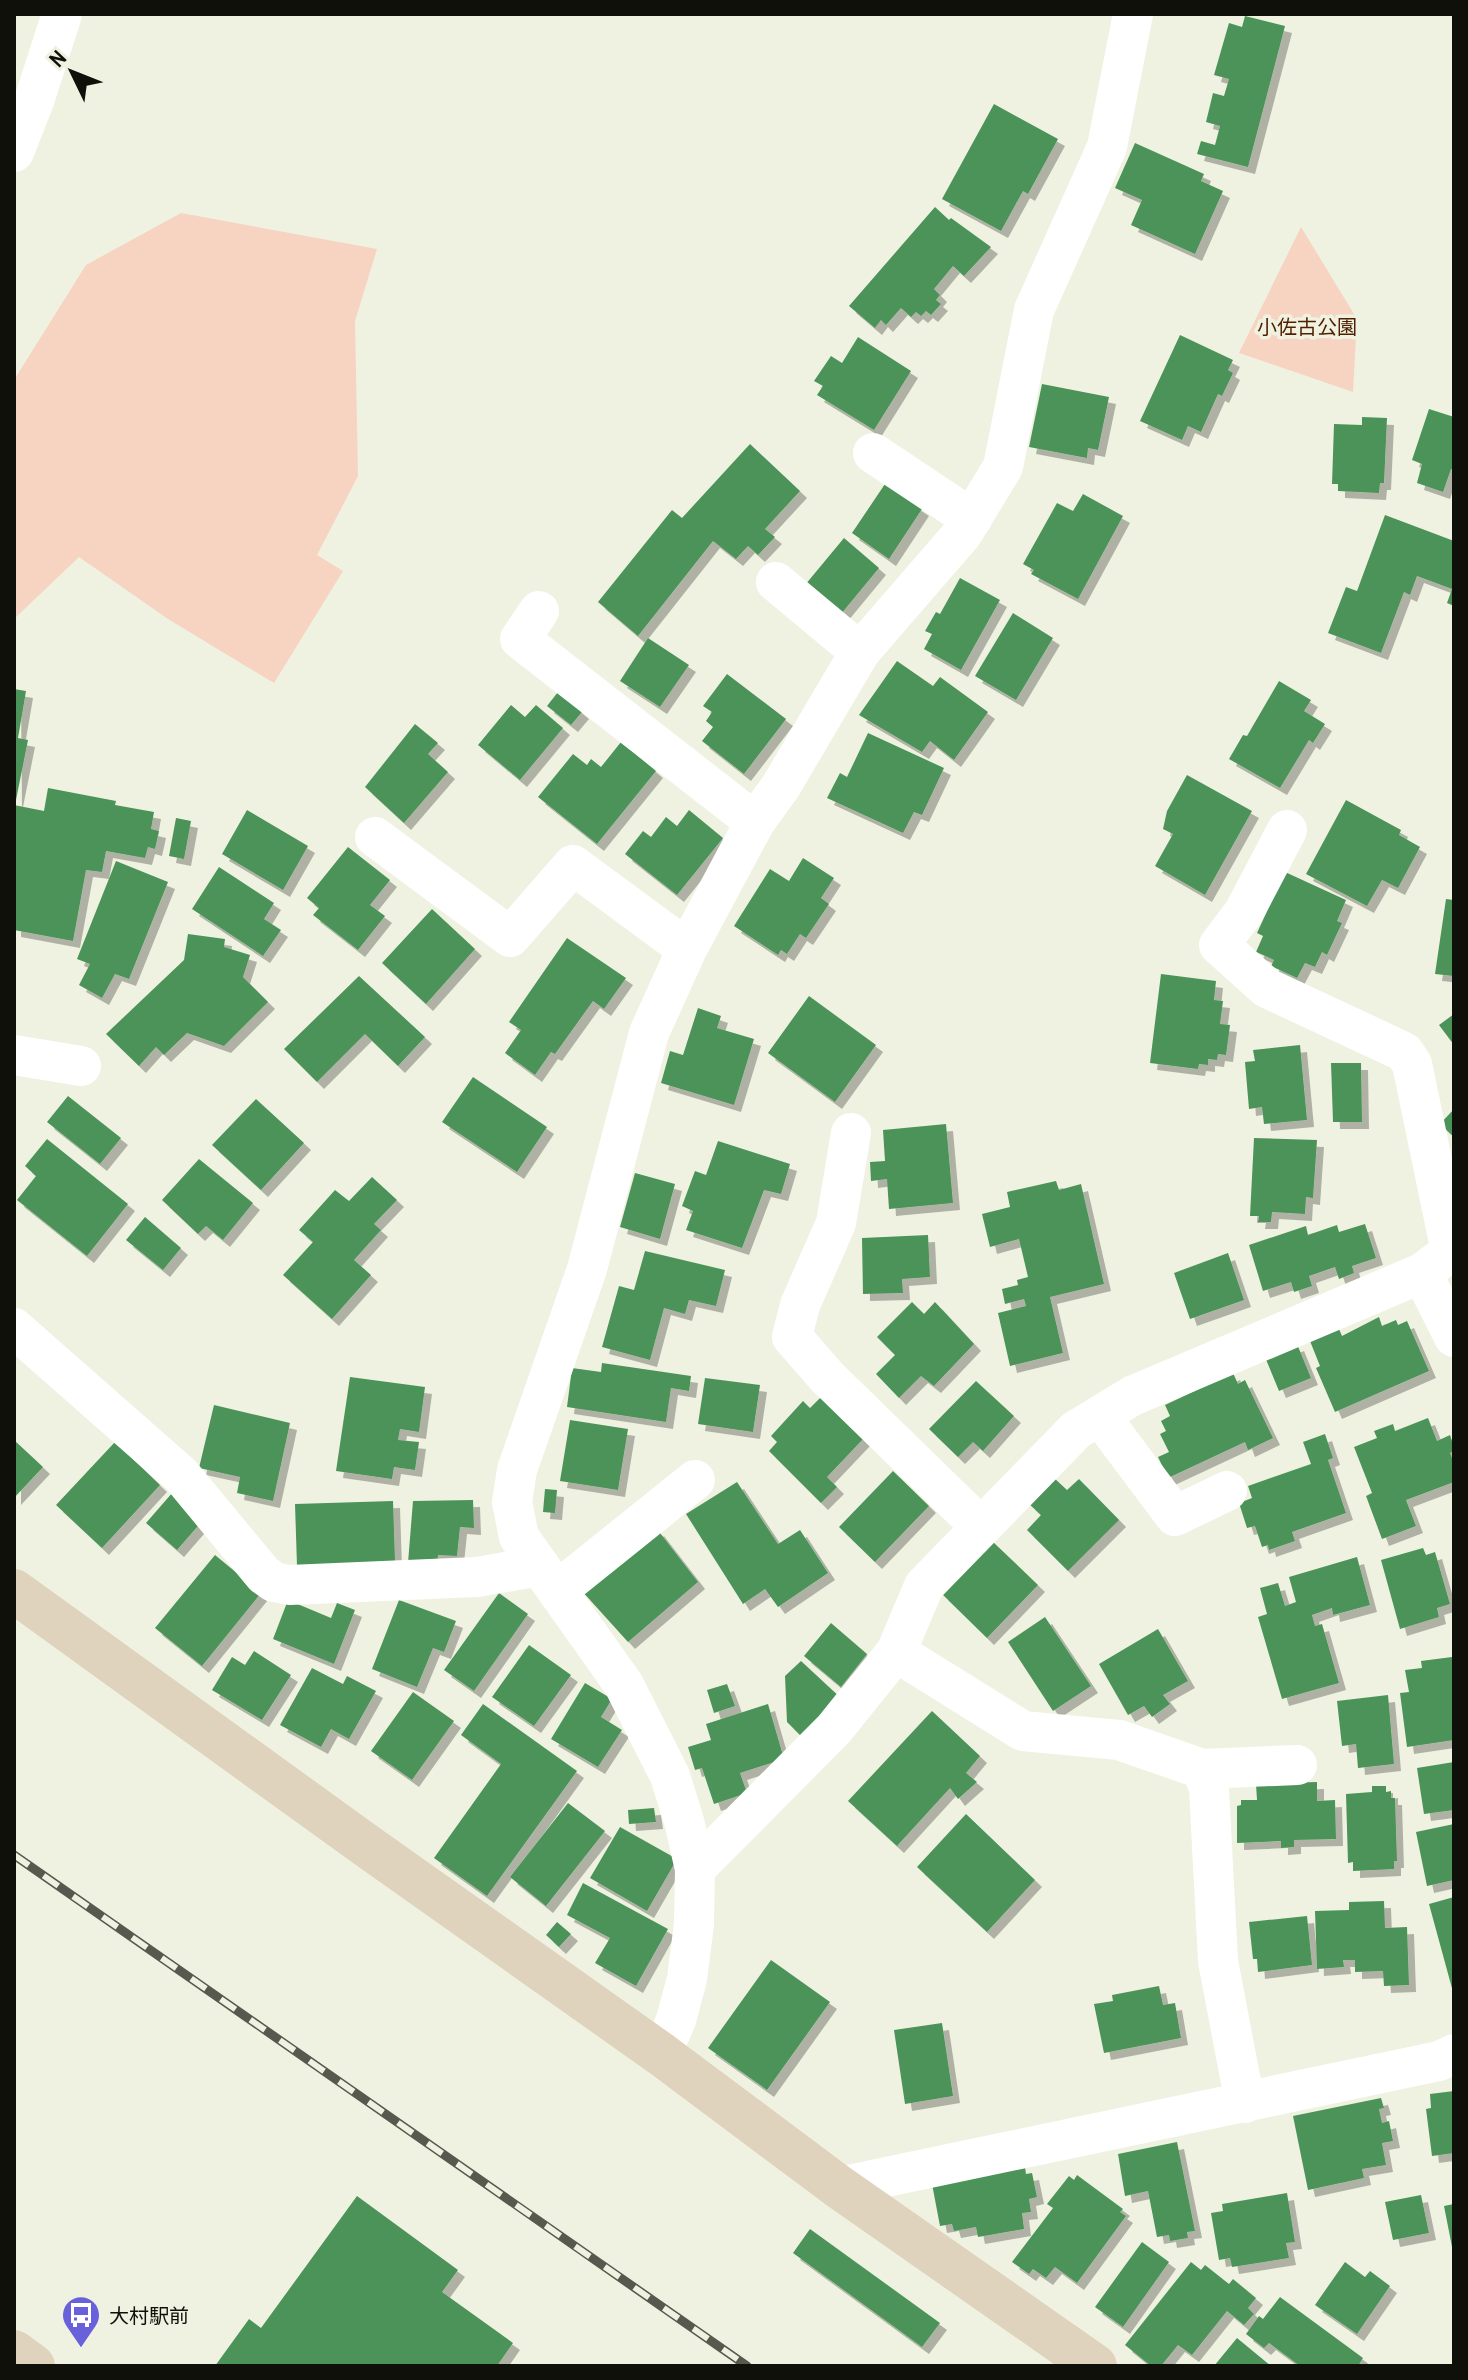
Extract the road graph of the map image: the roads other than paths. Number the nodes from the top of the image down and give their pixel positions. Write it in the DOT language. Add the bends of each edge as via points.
graph roads {
  1 [pos="62,14"];
  2 [pos="1133,14"];
  3 [pos="14,152"];
  4 [pos="873,453"];
  5 [pos="972,519"];
  6 [pos="776,582"];
  7 [pos="539,611"];
  8 [pos="860,652"];
  9 [pos="755,822"];
  10 [pos="1287,830"];
  11 [pos="375,837"];
  12 [pos="687,949"];
  13 [pos="14,1055"];
  14 [pos="81,1066"];
  15 [pos="851,1133"];
  16 [pos="1442,1258"];
  17 [pos="14,1328"];
  18 [pos="1454,1337"];
  19 [pos="1100,1416"];
  20 [pos="695,1480"];
  21 [pos="1227,1491"];
  22 [pos="981,1527"];
  23 [pos="548,1579"];
  24 [pos="14,1591"];
  25 [pos="896,1652"];
  26 [pos="1297,1765"];
  27 [pos="1202,1769"];
  28 [pos="695,1869"];
  29 [pos="661,2054"];
  30 [pos="1454,2054"];
  31 [pos="1245,2103"];
  32 [pos="839,2187"];
  33 [pos="14,2352"];
  34 [pos="33,2366"];
  35 [pos="1095,2366"];
  1 -- 3 [label="street"];
  2 -- 5 [label="street" via="1107,147 1034,310 1003,467"];
  4 -- 5 [label="street"];
  5 -- 8 [label="street"];
  6 -- 8 [label="street"];
  7 -- 9 [label="street" via="520,639"];
  8 -- 9 [label="street"];
  9 -- 12 [label="street"];
  10 -- 16 [label="street" via="1244,912 1219,945 1267,988 1404,1052 1412,1064"];
  11 -- 12 [label="street" via="510,937 573,865"];
  12 -- 23 [label="street" via="649,1033 587,1269 517,1470 512,1502 519,1537"];
  13 -- 14 [label="street"];
  15 -- 22 [label="street" via="836,1223 800,1305 792,1337"];
  16 -- 18 [label="street"];
  16 -- 19 [label="street" via="1132,1396"];
  17 -- 23 [label="street" via="181,1475 274,1582"];
  19 -- 21 [label="street" via="1175,1516"];
  19 -- 22 [label="street" via="1076,1430"];
  20 -- 23 [label="street"];
  22 -- 25 [label="street" via="924,1586"];
  23 -- 28 [label="street" via="624,1685 650,1732 670,1776"];
  24 -- 29 [label="street"];
  25 -- 27 [label="street" via="1023,1731 1119,1740"];
  25 -- 28 [label="street" via="834,1729"];
  26 -- 27 [label="street"];
  27 -- 31 [label="street" via="1209,1789 1218,1961"];
  28 -- 29 [label="street" via="687,1979"];
  29 -- 32 [label="street"];
  30 -- 31 [label="street"];
  31 -- 32 [label="street"];
  32 -- 35 [label="street"];
  33 -- 34 [label="street"];
}
